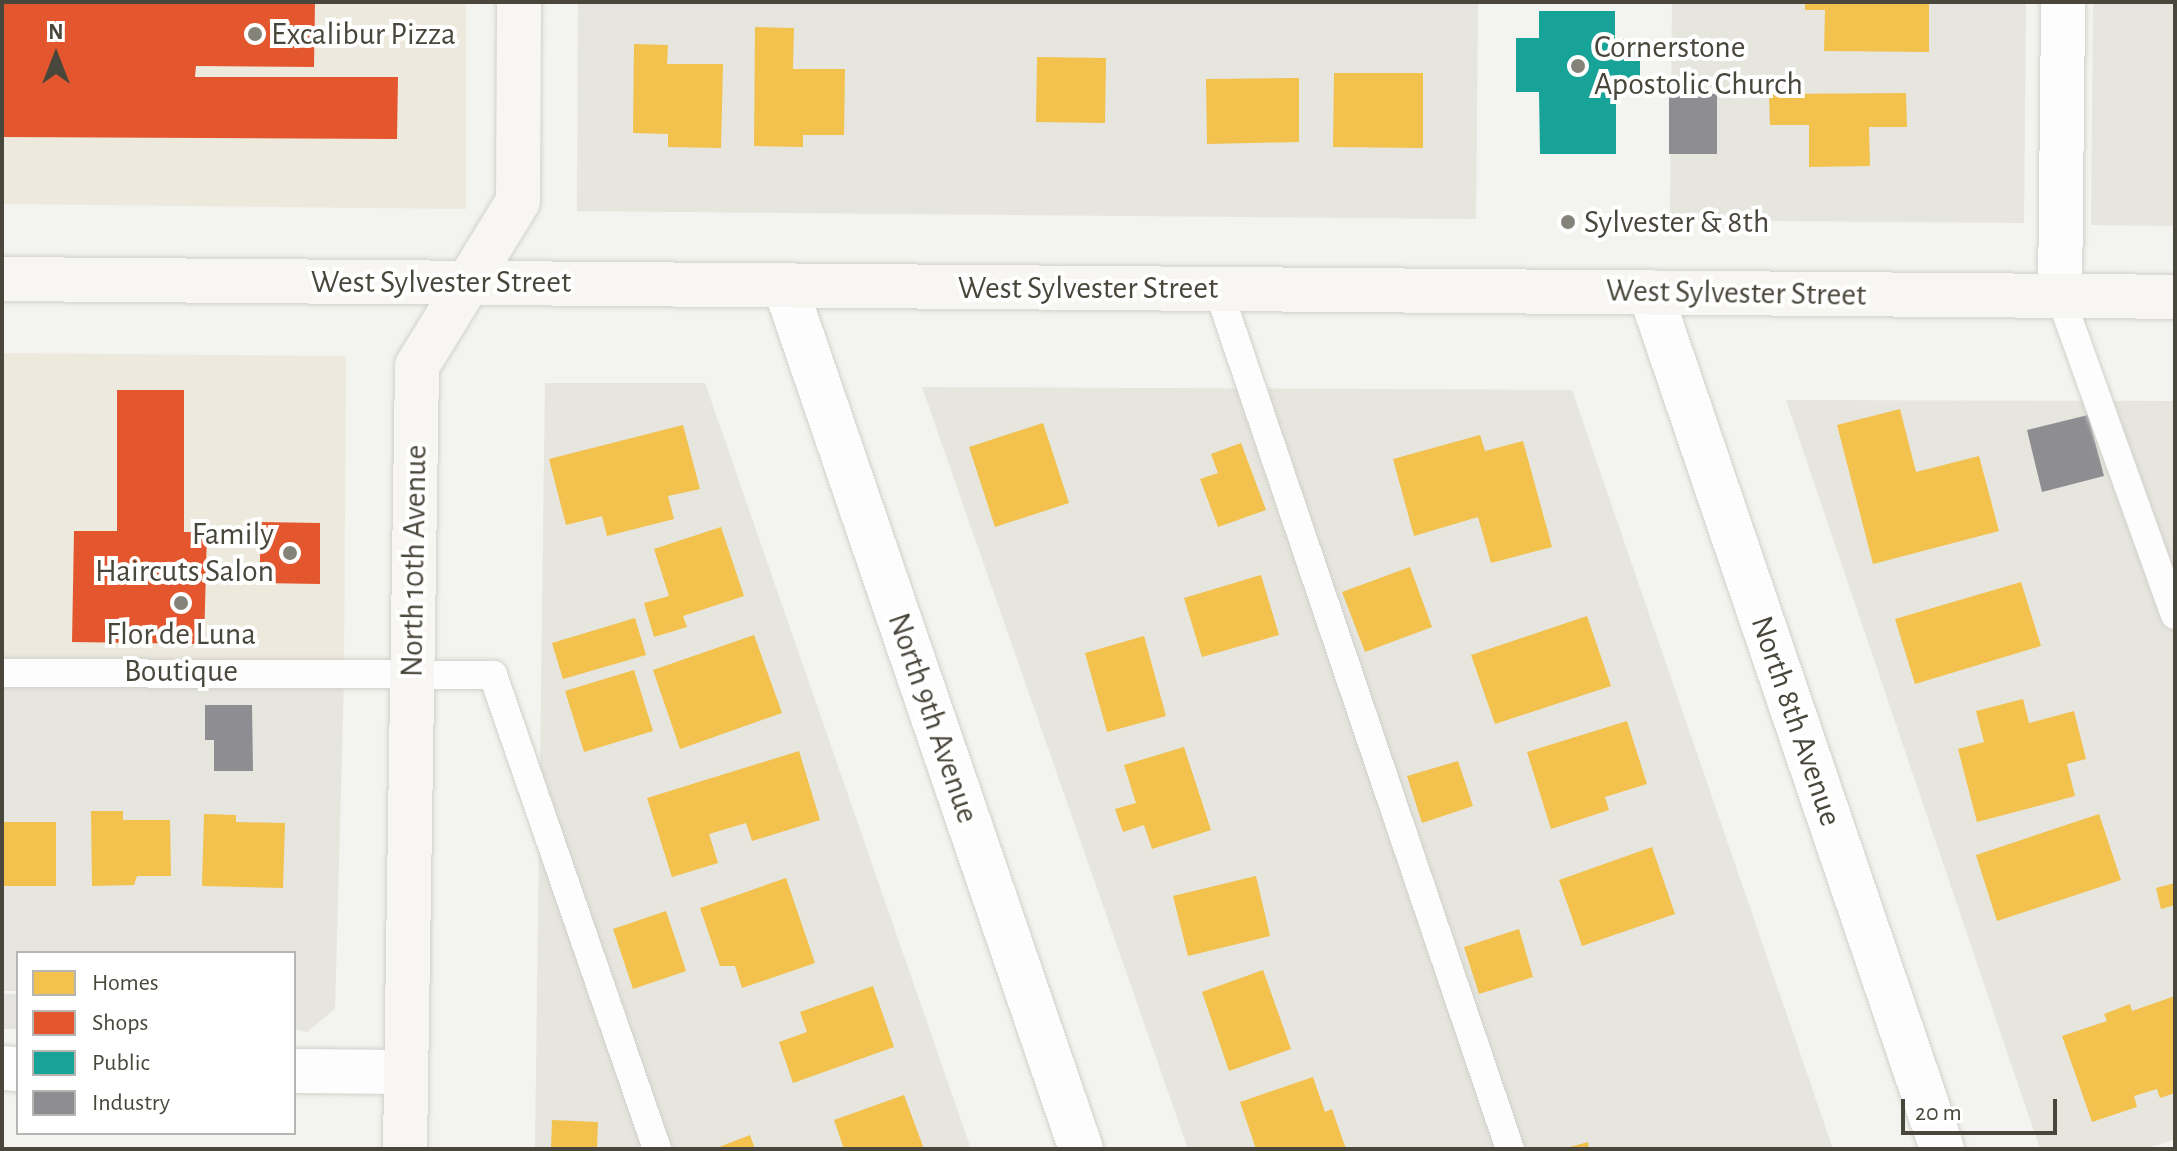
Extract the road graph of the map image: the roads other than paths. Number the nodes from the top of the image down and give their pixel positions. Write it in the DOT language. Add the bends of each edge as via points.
graph roads {
  1 [pos="519,2"];
  2 [pos="2063,2"];
  3 [pos="2,279"];
  4 [pos="469,283"];
  5 [pos="785,286"];
  6 [pos="1218,289"];
  7 [pos="1650,292"];
  8 [pos="2060,296"];
  9 [pos="2175,297"];
  10 [pos="2175,615"];
  11 [pos="2,673"];
  12 [pos="412,674"];
  13 [pos="296,1071"];
  14 [pos="405,1072"];
  15 [pos="405,1149"];
  16 [pos="657,1149"];
  17 [pos="1081,1149"];
  18 [pos="1510,1149"];
  19 [pos="1942,1149"];
  1 -- 4 [label="street, North 10th Avenue" via="518,201"];
  2 -- 8 [label="street"];
  3 -- 4 [label="street, West Sylvester Street"];
  4 -- 5 [label="street, West Sylvester Street"];
  4 -- 12 [label="street, North 10th Avenue" via="417,366"];
  5 -- 6 [label="street, West Sylvester Street"];
  5 -- 17 [label="street, North 9th Avenue"];
  6 -- 7 [label="street, West Sylvester Street"];
  6 -- 18 [label="lane"];
  7 -- 8 [label="street, West Sylvester Street"];
  7 -- 19 [label="street, North 8th Avenue"];
  8 -- 9 [label="street, West Sylvester Street"];
  8 -- 10 [label="lane"];
  11 -- 12 [label="lane"];
  12 -- 14 [label="street, North 10th Avenue"];
  12 -- 16 [label="lane" via="493,675"];
  13 -- 14 [label="street"];
  14 -- 15 [label="street, North 10th Avenue"];
}
